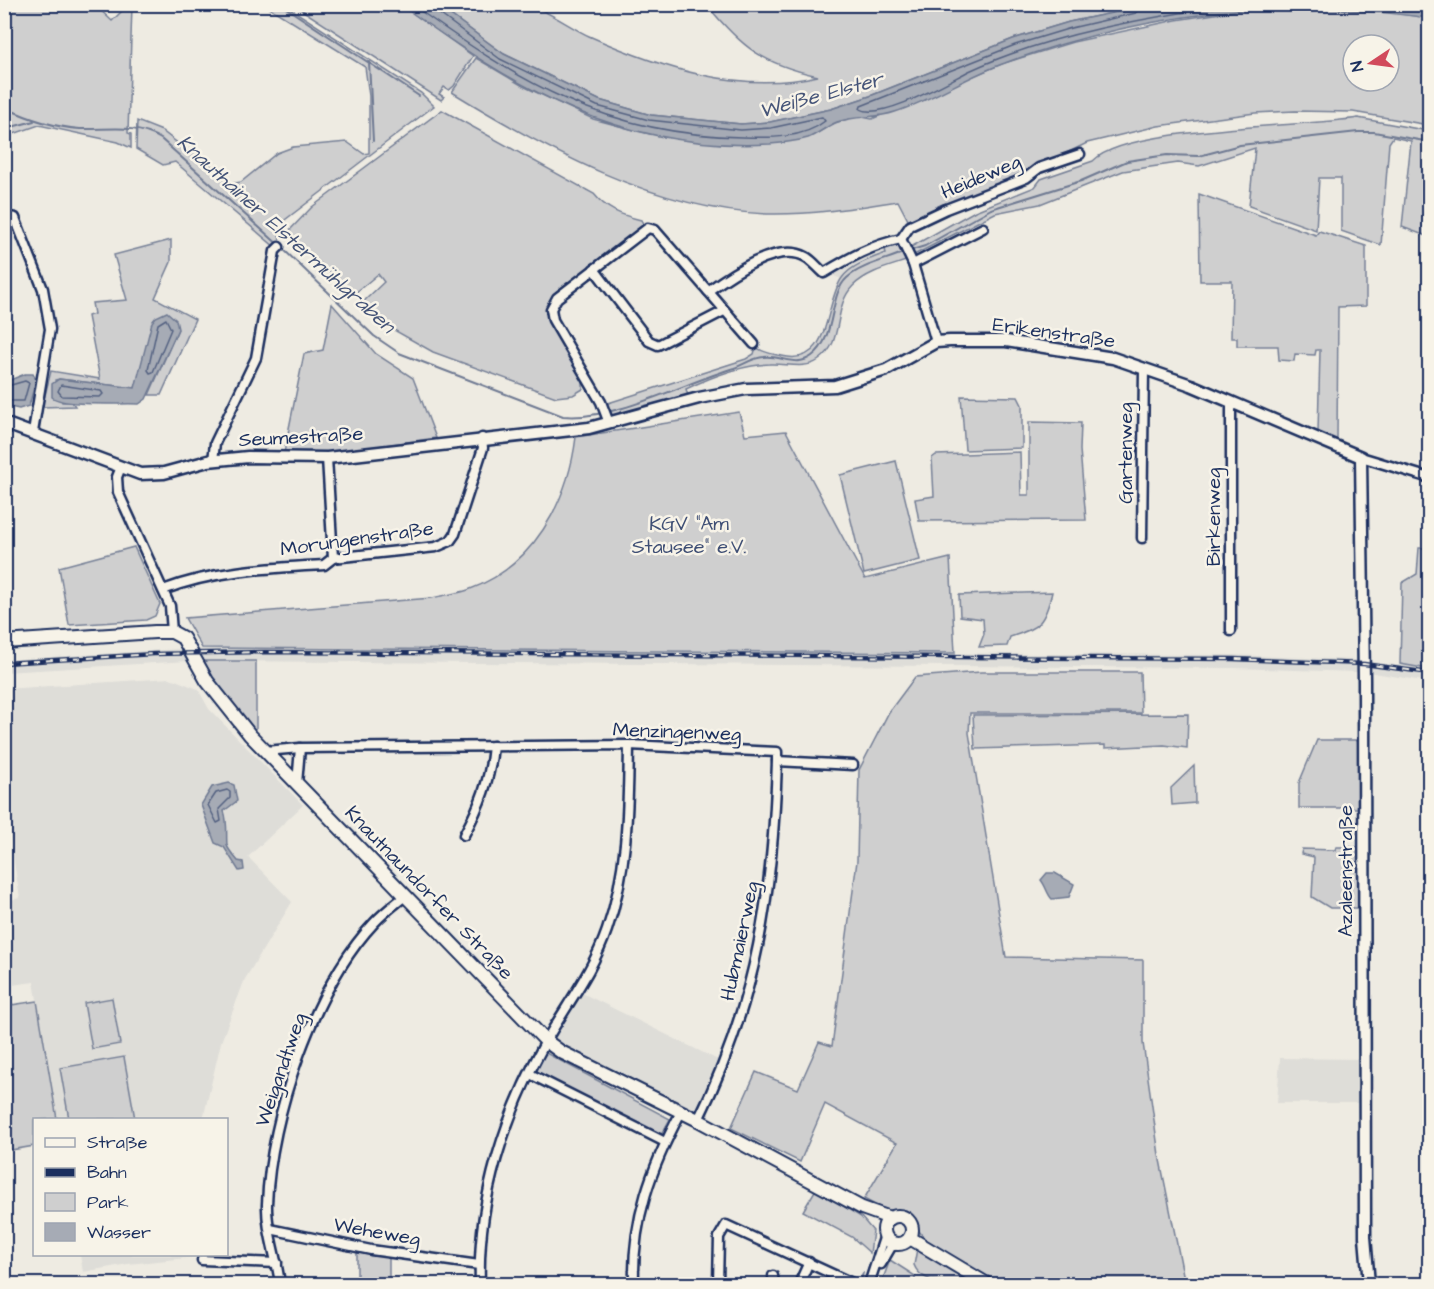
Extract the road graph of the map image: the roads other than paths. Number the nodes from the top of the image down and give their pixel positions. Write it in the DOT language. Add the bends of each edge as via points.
graph roads {
  1 [pos="1080,154"];
  2 [pos="4,216"];
  3 [pos="983,228"];
  4 [pos="279,247"];
  5 [pos="907,252"];
  6 [pos="594,269"];
  7 [pos="708,291"];
  8 [pos="724,311"];
  9 [pos="936,342"];
  10 [pos="754,344"];
  11 [pos="1144,369"];
  12 [pos="699,398"];
  13 [pos="1231,403"];
  14 [pos="606,415"];
  15 [pos="4,423"];
  16 [pos="33,432"];
  17 [pos="483,438"];
  18 [pos="1361,457"];
  19 [pos="327,458"];
  20 [pos="213,461"];
  21 [pos="121,467"];
  22 [pos="1430,478"];
  23 [pos="1142,538"];
  24 [pos="333,558"];
  25 [pos="163,590"];
  26 [pos="1231,631"];
  27 [pos="172,632"];
  28 [pos="4,642"];
  29 [pos="629,745"];
  30 [pos="493,746"];
  31 [pos="300,748"];
  32 [pos="265,751"];
  33 [pos="777,761"];
  34 [pos="853,765"];
  35 [pos="297,785"];
  36 [pos="464,835"];
  37 [pos="405,896"];
  38 [pos="546,1041"];
  39 [pos="530,1074"];
  40 [pos="681,1112"];
  41 [pos="698,1120"];
  42 [pos="665,1142"];
  43 [pos="886,1227"];
  44 [pos="270,1229"];
  45 [pos="910,1238"];
  46 [pos="898,1244"];
  47 [pos="202,1260"];
  48 [pos="809,1262"];
  49 [pos="277,1263"];
  50 [pos="480,1265"];
  51 [pos="280,1284"];
  52 [pos="480,1284"];
  53 [pos="633,1284"];
  54 [pos="718,1284"];
  55 [pos="800,1284"];
  56 [pos="854,1284"];
  57 [pos="869,1284"];
  58 [pos="874,1284"];
  59 [pos="987,1284"];
  60 [pos="1369,1284"];
  1 -- 5 [label="street, Heideweg" via="1039,168 1026,178 910,226"];
  2 -- 16 [label="street" via="15,218 38,274 50,328"];
  3 -- 5 [label="street, Heideweg"];
  4 -- 20 [label="street" via="275,251 256,358 215,443"];
  5 -- 7 [label="street, Heideweg" via="882,243 824,273 801,255 774,255 735,272"];
  5 -- 9 [label="street"];
  6 -- 7 [label="street" via="648,228 655,230"];
  6 -- 8 [label="street" via="648,341 658,345"];
  6 -- 14 [label="street" via="557,298 551,309"];
  7 -- 8 [label="street"];
  8 -- 10 [label="street"];
  9 -- 11 [label="street, Erikenstraße" via="1021,342 1113,358"];
  9 -- 12 [label="street, Erikenstraße" via="886,370 835,386 757,388"];
  11 -- 13 [label="street, Erikenstraße"];
  11 -- 23 [label="street, Gartenweg"];
  12 -- 14 [label="street, Seumestraße"];
  13 -- 18 [label="street, Erikenstraße"];
  13 -- 26 [label="street, Birkenweg"];
  14 -- 17 [label="street, Seumestraße" via="565,431"];
  15 -- 16 [label="street, Seumestraße"];
  16 -- 21 [label="street, Seumestraße"];
  17 -- 19 [label="street, Seumestraße"];
  17 -- 24 [label="street, Morungenstraße" via="483,448 450,541 436,547"];
  18 -- 22 [label="street, Erikenstraße"];
  18 -- 60 [label="street, Azaleenstraße" via="1365,1237"];
  19 -- 20 [label="street, Seumestraße" via="248,457"];
  19 -- 24 [label="street"];
  20 -- 21 [label="street, Seumestraße" via="156,473 140,474"];
  21 -- 25 [label="street" via="118,492"];
  24 -- 25 [label="street, Morungenstraße" via="324,565 215,574"];
  25 -- 27 [label="street" via="172,613"];
  27 -- 28 [label="main road"];
  27 -- 32 [label="main road, Knautnaundorfer Straße" via="186,642 207,681"];
  29 -- 30 [label="street, Menzingenweg"];
  29 -- 33 [label="street, Menzingenweg" via="777,752"];
  29 -- 38 [label="street" via="626,844 607,930 579,991"];
  30 -- 31 [label="street, Menzingenweg"];
  30 -- 36 [label="street" via="485,793"];
  31 -- 32 [label="street, Menzingenweg"];
  31 -- 35 [label="street"];
  32 -- 35 [label="main road, Knautnaundorfer Straße"];
  33 -- 34 [label="street, Menzingenweg"];
  33 -- 41 [label="street, Hubmaierweg" via="773,857 760,942 747,999"];
  35 -- 37 [label="main road, Knautnaundorfer Straße"];
  37 -- 38 [label="main road, Knautnaundorfer Straße"];
  37 -- 44 [label="street, Weigandtweg" via="374,922 351,953 325,995 301,1051 275,1132 267,1206"];
  38 -- 39 [label="street"];
  38 -- 40 [label="main road, Knautnaundorfer Straße"];
  39 -- 42 [label="street"];
  39 -- 50 [label="street" via="503,1135 491,1181"];
  40 -- 41 [label="main road, Knautnaundorfer Straße"];
  40 -- 42 [label="street"];
  41 -- 43 [label="main road, Knautnaundorfer Straße" via="864,1209"];
  42 -- 53 [label="street" via="651,1172 636,1226"];
  43 -- 45 [label="main road" via="899,1215 912,1227"];
  43 -- 46 [label="main road" via="891,1241"];
  43 -- 57 [label="street"];
  44 -- 49 [label="street, Weigandtweg"];
  44 -- 50 [label="street, Weheweg" via="371,1250"];
  45 -- 46 [label="main road"];
  45 -- 59 [label="main road"];
  46 -- 58 [label="street" via="882,1260"];
  47 -- 49 [label="street"];
  48 -- 54 [label="street" via="726,1226 719,1237"];
  48 -- 55 [label="street"];
  48 -- 56 [label="street"];
  49 -- 51 [label="street, Weigandtweg"];
  50 -- 52 [label="street"];
}
